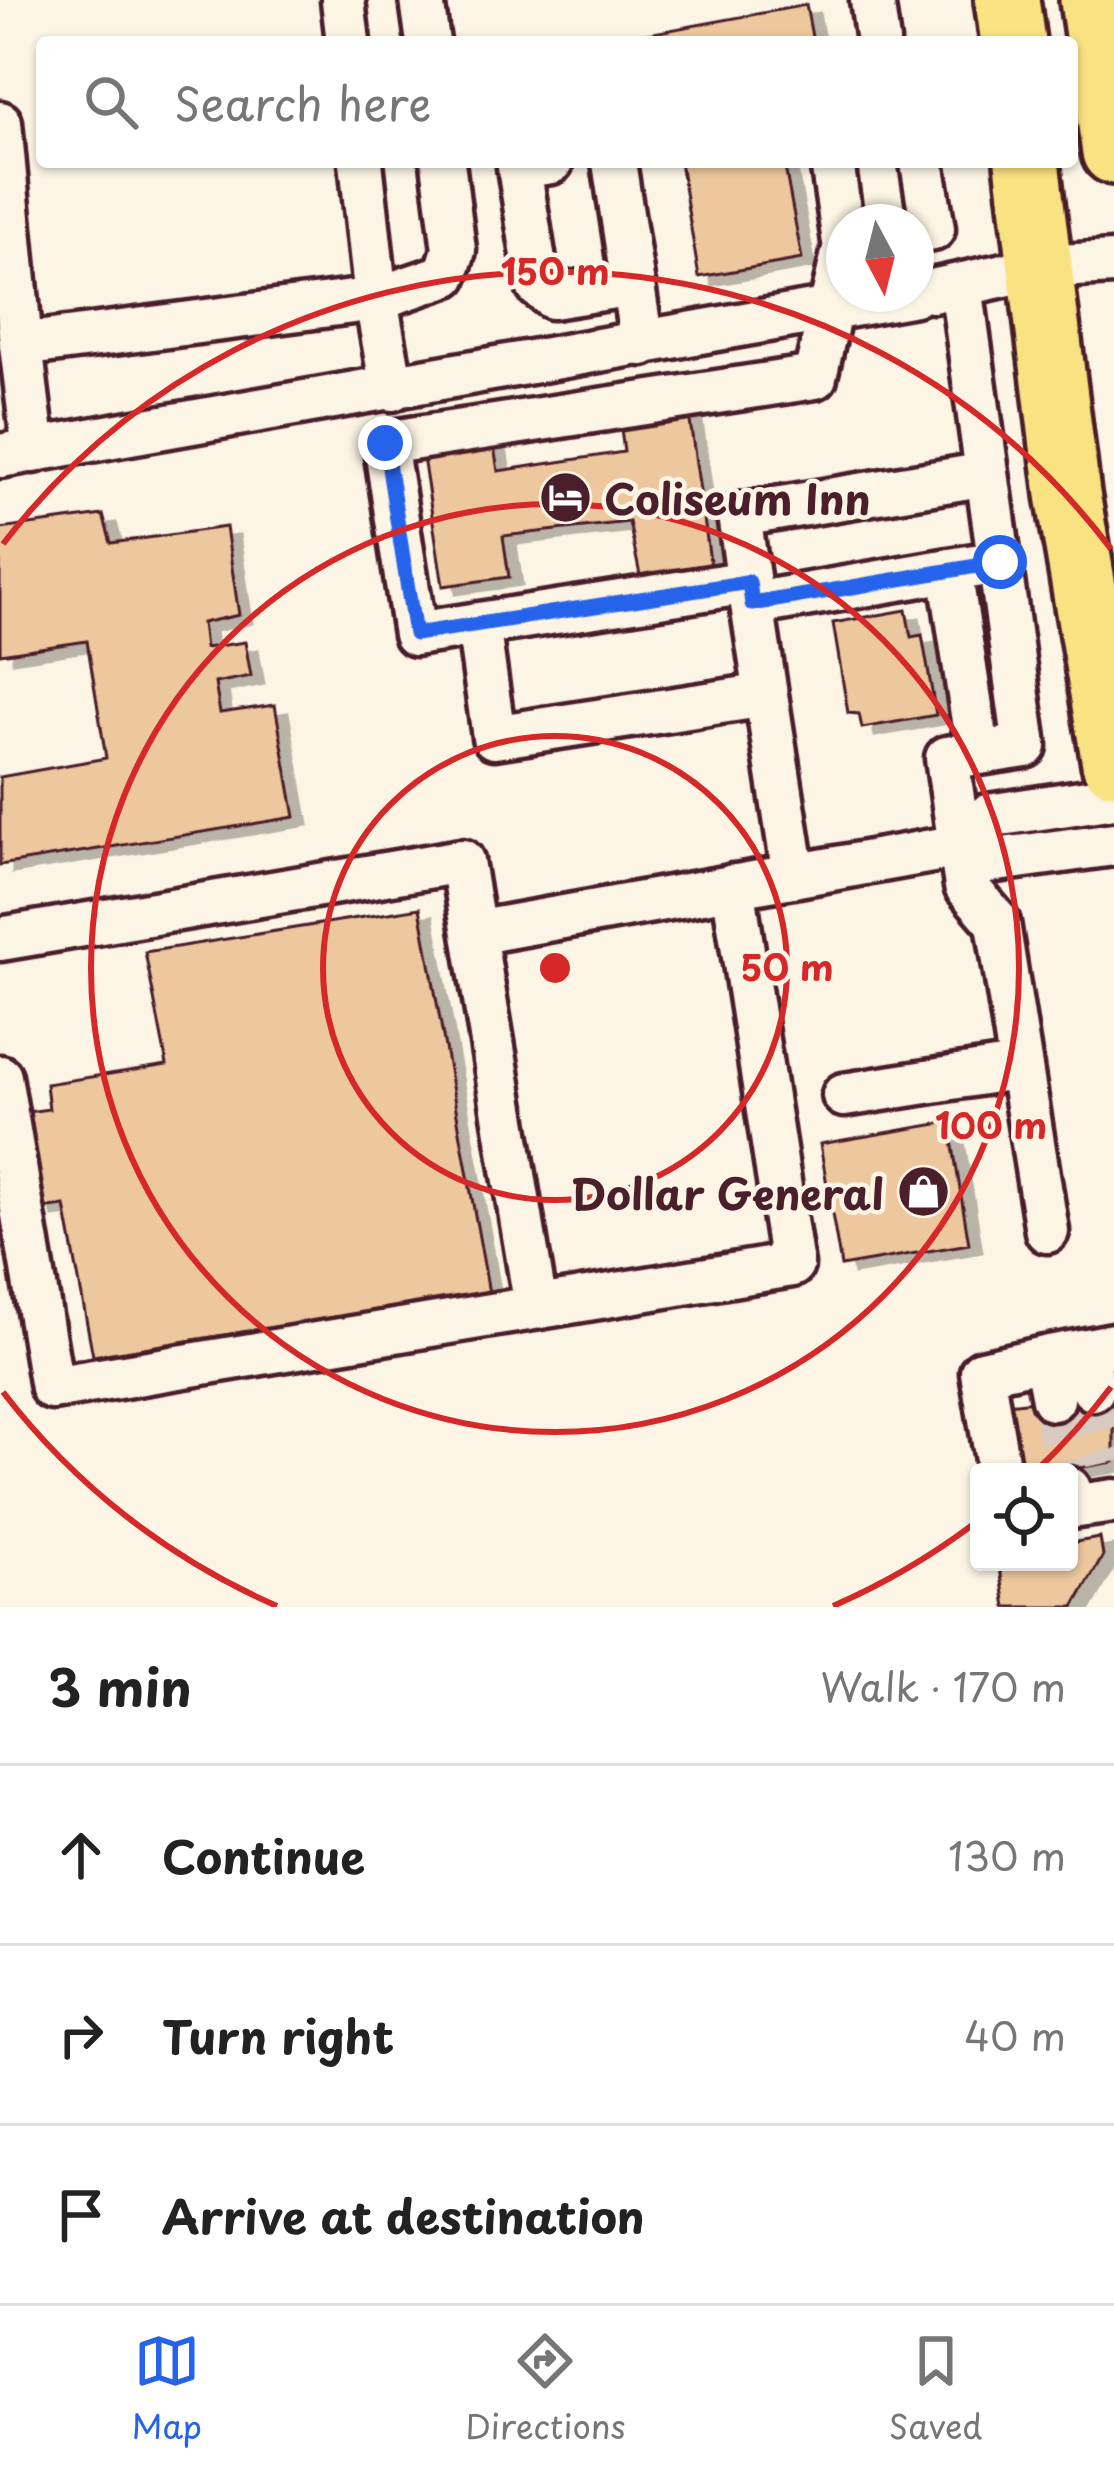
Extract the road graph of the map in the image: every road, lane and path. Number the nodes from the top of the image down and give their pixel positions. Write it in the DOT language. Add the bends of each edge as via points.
graph roads {
  1 [pos="343,0"];
  2 [pos="422,0"];
  3 [pos="872,0"];
  4 [pos="1007,0"];
  5 [pos="1092,0"];
  6 [pos="347,36"];
  7 [pos="427,36"];
  8 [pos="877,36"];
  9 [pos="1011,36"];
  10 [pos="0,123"];
  11 [pos="1114,152"];
  12 [pos="362,168"];
  13 [pos="444,168"];
  14 [pos="519,168"];
  15 [pos="615,168"];
  16 [pos="833,168"];
  17 [pos="923,168"];
  18 [pos="1028,168"];
  19 [pos="838,204"];
  20 [pos="929,204"];
  21 [pos="1114,263"];
  22 [pos="1040,267"];
  23 [pos="633,284"];
  24 [pos="961,286"];
  25 [pos="934,291"];
  26 [pos="376,299"];
  27 [pos="826,310"];
  28 [pos="827,312"];
  29 [pos="21,344"];
  30 [pos="642,344"];
  31 [pos="392,389"];
  32 [pos="17,453"];
  33 [pos="987,474"];
  34 [pos="1000,562"];
  35 [pos="950,570"];
  36 [pos="751,593"];
  37 [pos="478,624"];
  38 [pos="766,695"];
  39 [pos="978,753"];
  40 [pos="1114,763"];
  41 [pos="1114,797"];
  42 [pos="1114,844"];
  43 [pos="968,845"];
  44 [pos="794,876"];
  45 [pos="734,886"];
  46 [pos="474,933"];
  47 [pos="0,939"];
  48 [pos="1021,1067"];
  49 [pos="0,1077"];
  50 [pos="844,1095"];
  51 [pos="1047,1231"];
  52 [pos="536,1307"];
  53 [pos="1078,1368"];
  54 [pos="997,1463"];
  1 -- 6 [label="lane"];
  2 -- 7 [label="lane"];
  3 -- 8 [label="lane"];
  4 -- 9 [label="highway"];
  5 -- 11 [label="highway"];
  10 -- 29 [label="lane"];
  12 -- 26 [label="lane"];
  13 -- 26 [label="lane" via="454,250 446,274"];
  14 -- 23 [label="lane" via="538,286 552,296"];
  15 -- 23 [label="lane"];
  16 -- 19 [label="lane"];
  17 -- 20 [label="lane"];
  18 -- 22 [label="highway"];
  21 -- 22 [label="lane"];
  22 -- 24 [label="lane"];
  22 -- 40 [label="highway"];
  23 -- 30 [label="lane"];
  24 -- 25 [label="lane"];
  24 -- 33 [label="lane"];
  26 -- 29 [label="lane"];
  26 -- 31 [label="lane"];
  27 -- 30 [label="lane"];
  28 -- 37 [label="lane" via="815,377 385,443 415,634"];
  29 -- 32 [label="lane"];
  30 -- 31 [label="lane"];
  31 -- 32 [label="lane"];
  33 -- 34 [label="lane"];
  33 -- 36 [label="lane" via="739,515"];
  34 -- 35 [label="lane"];
  34 -- 39 [label="lane" via="1025,746"];
  35 -- 36 [label="lane"];
  35 -- 39 [label="lane"];
  36 -- 37 [label="lane"];
  36 -- 38 [label="lane"];
  37 -- 38 [label="lane" via="494,737"];
  38 -- 44 [label="lane"];
  39 -- 43 [label="lane" via="947,758"];
  41 -- 43 [label="lane" via="988,816"];
  42 -- 43 [label="lane" via="989,861"];
  43 -- 44 [label="lane"];
  43 -- 48 [label="lane" via="966,886 998,923"];
  44 -- 45 [label="lane"];
  45 -- 46 [label="lane"];
  45 -- 52 [label="lane" via="792,1265"];
  46 -- 47 [label="lane" via="462,861"];
  46 -- 52 [label="lane"];
  48 -- 50 [label="lane"];
  48 -- 51 [label="lane"];
  49 -- 52 [label="lane" via="52,1388"];
  53 -- 54 [label="lane" via="982,1372"];
}
